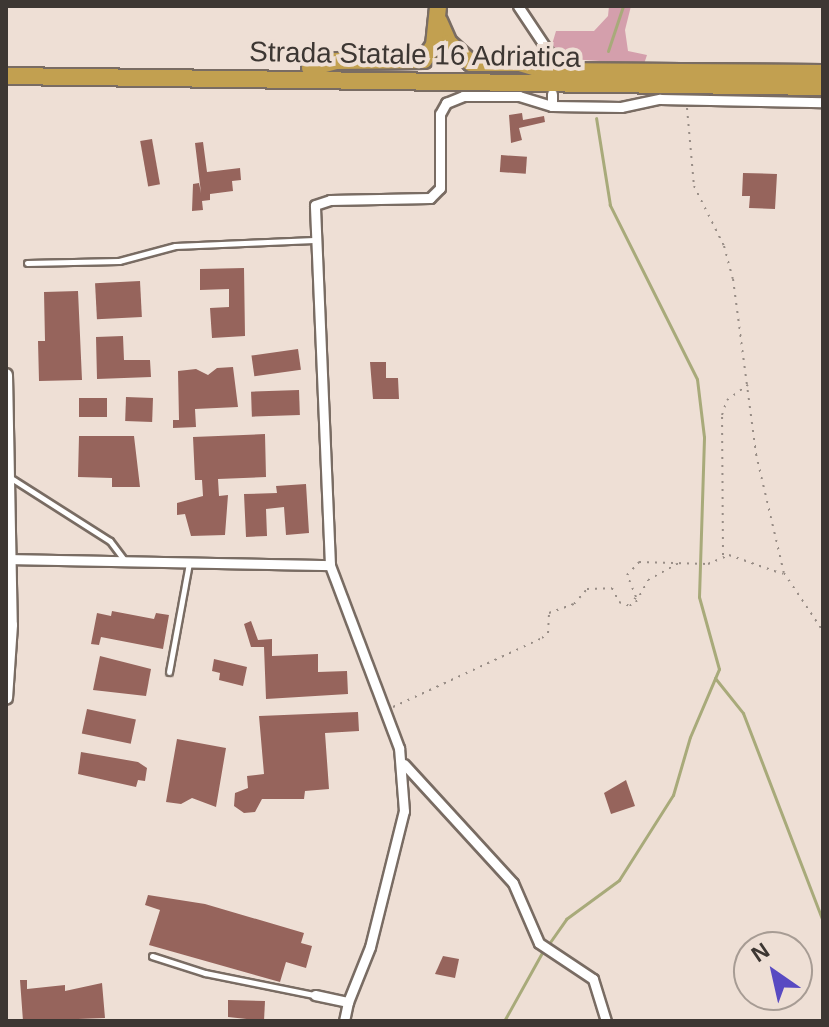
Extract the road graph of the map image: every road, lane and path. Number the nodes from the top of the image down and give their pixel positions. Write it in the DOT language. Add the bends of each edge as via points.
graph roads {
  1 [pos="518,6"];
  2 [pos="438,13"];
  3 [pos="549,64"];
  4 [pos="6,65"];
  5 [pos="310,68"];
  6 [pos="823,73"];
  7 [pos="6,76"];
  8 [pos="823,87"];
  9 [pos="552,94"];
  10 [pos="684,99"];
  11 [pos="823,102"];
  12 [pos="552,106"];
  13 [pos="314,240"];
  14 [pos="27,263"];
  15 [pos="6,375"];
  16 [pos="750,384"];
  17 [pos="7,428"];
  18 [pos="10,478"];
  19 [pos="723,557"];
  20 [pos="10,559"];
  21 [pos="126,561"];
  22 [pos="682,561"];
  23 [pos="189,562"];
  24 [pos="330,565"];
  25 [pos="784,573"];
  26 [pos="635,602"];
  27 [pos="823,631"];
  28 [pos="169,672"];
  29 [pos="6,698"];
  30 [pos="386,715"];
  31 [pos="404,764"];
  32 [pos="152,956"];
  33 [pos="315,995"];
  34 [pos="348,1002"];
  35 [pos="344,1021"];
  36 [pos="606,1021"];
  1 -- 3 [label="street"];
  2 -- 3 [label="highway" via="449,43 471,63"];
  2 -- 5 [label="highway" via="424,60 336,61"];
  3 -- 5 [label="highway, Strada Statale 16 Adriatica"];
  3 -- 6 [label="highway, Strada Statale 16 Adriatica"];
  4 -- 5 [label="highway, Strada Statale 16 Adriatica"];
  7 -- 8 [label="highway, Strada Statale 16 Adriatica"];
  9 -- 12 [label="street"];
  10 -- 11 [label="street"];
  10 -- 12 [label="street" via="621,107"];
  10 -- 16 [label="path" via="692,127 694,186 730,268"];
  12 -- 13 [label="street" via="519,96 463,96 446,103 439,127 440,188 430,198 330,200 315,205"];
  13 -- 14 [label="lane" via="175,246 119,261"];
  13 -- 24 [label="street"];
  15 -- 17 [label="main road"];
  16 -- 19 [label="path" via="727,400 722,415"];
  16 -- 25 [label="path" via="756,454"];
  17 -- 18 [label="main road"];
  18 -- 20 [label="main road"];
  18 -- 21 [label="lane" via="110,541"];
  19 -- 22 [label="path" via="708,564"];
  19 -- 25 [label="path" via="738,557 777,576"];
  20 -- 21 [label="street"];
  20 -- 29 [label="main road"];
  21 -- 23 [label="street"];
  22 -- 26 [label="path" via="648,580"];
  22 -- 26 [label="path" via="645,560 632,568 627,575"];
  23 -- 24 [label="street"];
  23 -- 28 [label="lane"];
  24 -- 30 [label="street"];
  25 -- 27 [label="path"];
  26 -- 30 [label="path" via="624,607 612,588 587,589 574,604 549,613 548,633 410,698"];
  30 -- 31 [label="street"];
  31 -- 34 [label="street" via="404,811 370,947"];
  31 -- 36 [label="street" via="426,794 513,883 539,943 593,979"];
  32 -- 33 [label="lane" via="205,973"];
  33 -- 34 [label="street"];
  34 -- 35 [label="street"];
}
